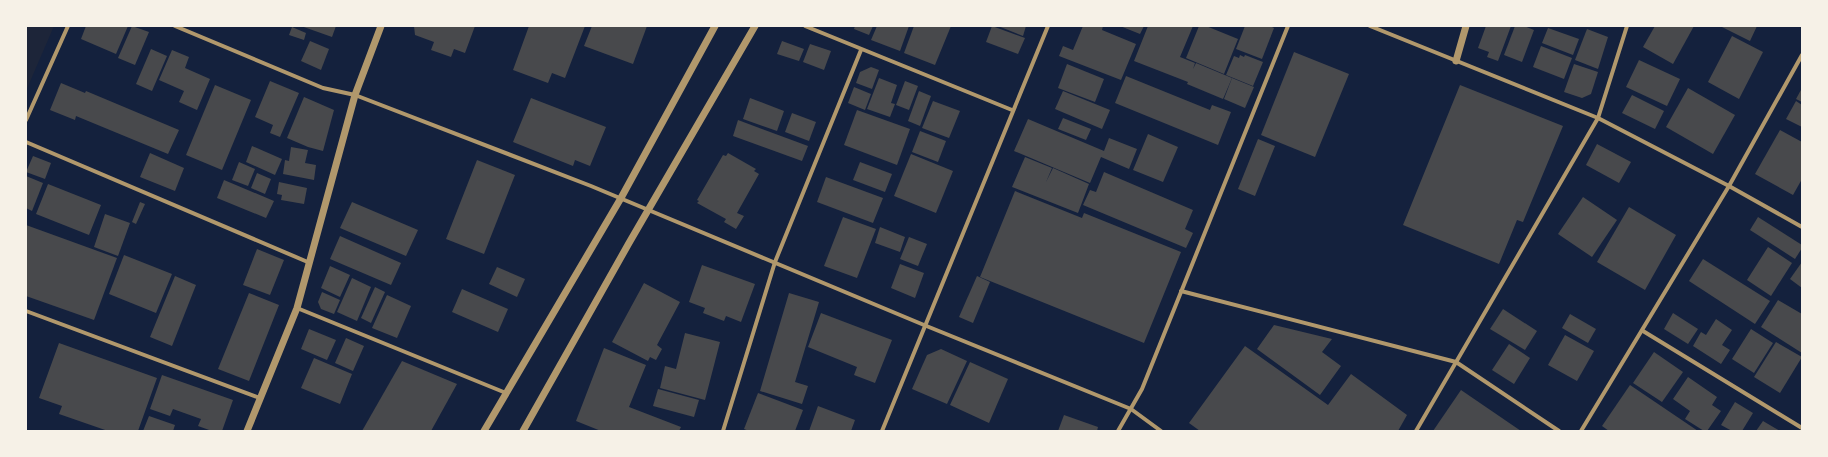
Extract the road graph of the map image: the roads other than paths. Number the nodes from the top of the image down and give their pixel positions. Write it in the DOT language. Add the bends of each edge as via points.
graph roads {
  1 [pos="68,26"];
  2 [pos="175,26"];
  3 [pos="381,26"];
  4 [pos="715,26"];
  5 [pos="755,26"];
  6 [pos="805,26"];
  7 [pos="1048,26"];
  8 [pos="1288,26"];
  9 [pos="1370,26"];
  10 [pos="1466,26"];
  11 [pos="1627,26"];
  12 [pos="861,50"];
  13 [pos="1802,55"];
  14 [pos="1456,61"];
  15 [pos="355,95"];
  16 [pos="1012,110"];
  17 [pos="1598,118"];
  18 [pos="26,120"];
  19 [pos="26,142"];
  20 [pos="1729,186"];
  21 [pos="621,198"];
  22 [pos="649,210"];
  23 [pos="1802,227"];
  24 [pos="775,262"];
  25 [pos="311,263"];
  26 [pos="1181,291"];
  27 [pos="297,308"];
  28 [pos="26,312"];
  29 [pos="924,325"];
  30 [pos="1643,331"];
  31 [pos="1456,362"];
  32 [pos="506,393"];
  33 [pos="260,398"];
  34 [pos="1131,409"];
  35 [pos="1802,428"];
  36 [pos="247,431"];
  37 [pos="484,431"];
  38 [pos="524,431"];
  39 [pos="722,431"];
  40 [pos="882,431"];
  41 [pos="1118,431"];
  42 [pos="1161,431"];
  43 [pos="1416,431"];
  44 [pos="1559,431"];
  45 [pos="1581,431"];
  1 -- 18 [label="street"];
  2 -- 15 [label="street" via="323,88"];
  3 -- 15 [label="street"];
  4 -- 21 [label="street"];
  5 -- 22 [label="street"];
  6 -- 12 [label="street"];
  7 -- 16 [label="street"];
  8 -- 26 [label="street"];
  9 -- 14 [label="street"];
  10 -- 14 [label="street"];
  11 -- 17 [label="street"];
  12 -- 16 [label="street"];
  12 -- 24 [label="street"];
  13 -- 20 [label="street"];
  14 -- 17 [label="street"];
  15 -- 21 [label="street"];
  15 -- 25 [label="street"];
  16 -- 29 [label="street"];
  17 -- 20 [label="street"];
  17 -- 31 [label="street"];
  19 -- 25 [label="street"];
  20 -- 23 [label="street"];
  20 -- 30 [label="street"];
  21 -- 22 [label="street"];
  21 -- 32 [label="street"];
  22 -- 24 [label="street"];
  22 -- 38 [label="street"];
  24 -- 29 [label="street"];
  24 -- 39 [label="street"];
  25 -- 27 [label="street"];
  26 -- 31 [label="street"];
  26 -- 34 [label="street" via="1142,389"];
  27 -- 32 [label="street"];
  27 -- 33 [label="street"];
  28 -- 33 [label="street"];
  29 -- 34 [label="street"];
  29 -- 40 [label="street"];
  30 -- 35 [label="street"];
  30 -- 45 [label="street"];
  31 -- 43 [label="street"];
  31 -- 44 [label="street"];
  32 -- 37 [label="street"];
  33 -- 36 [label="street"];
  34 -- 41 [label="street"];
  34 -- 42 [label="street"];
}
